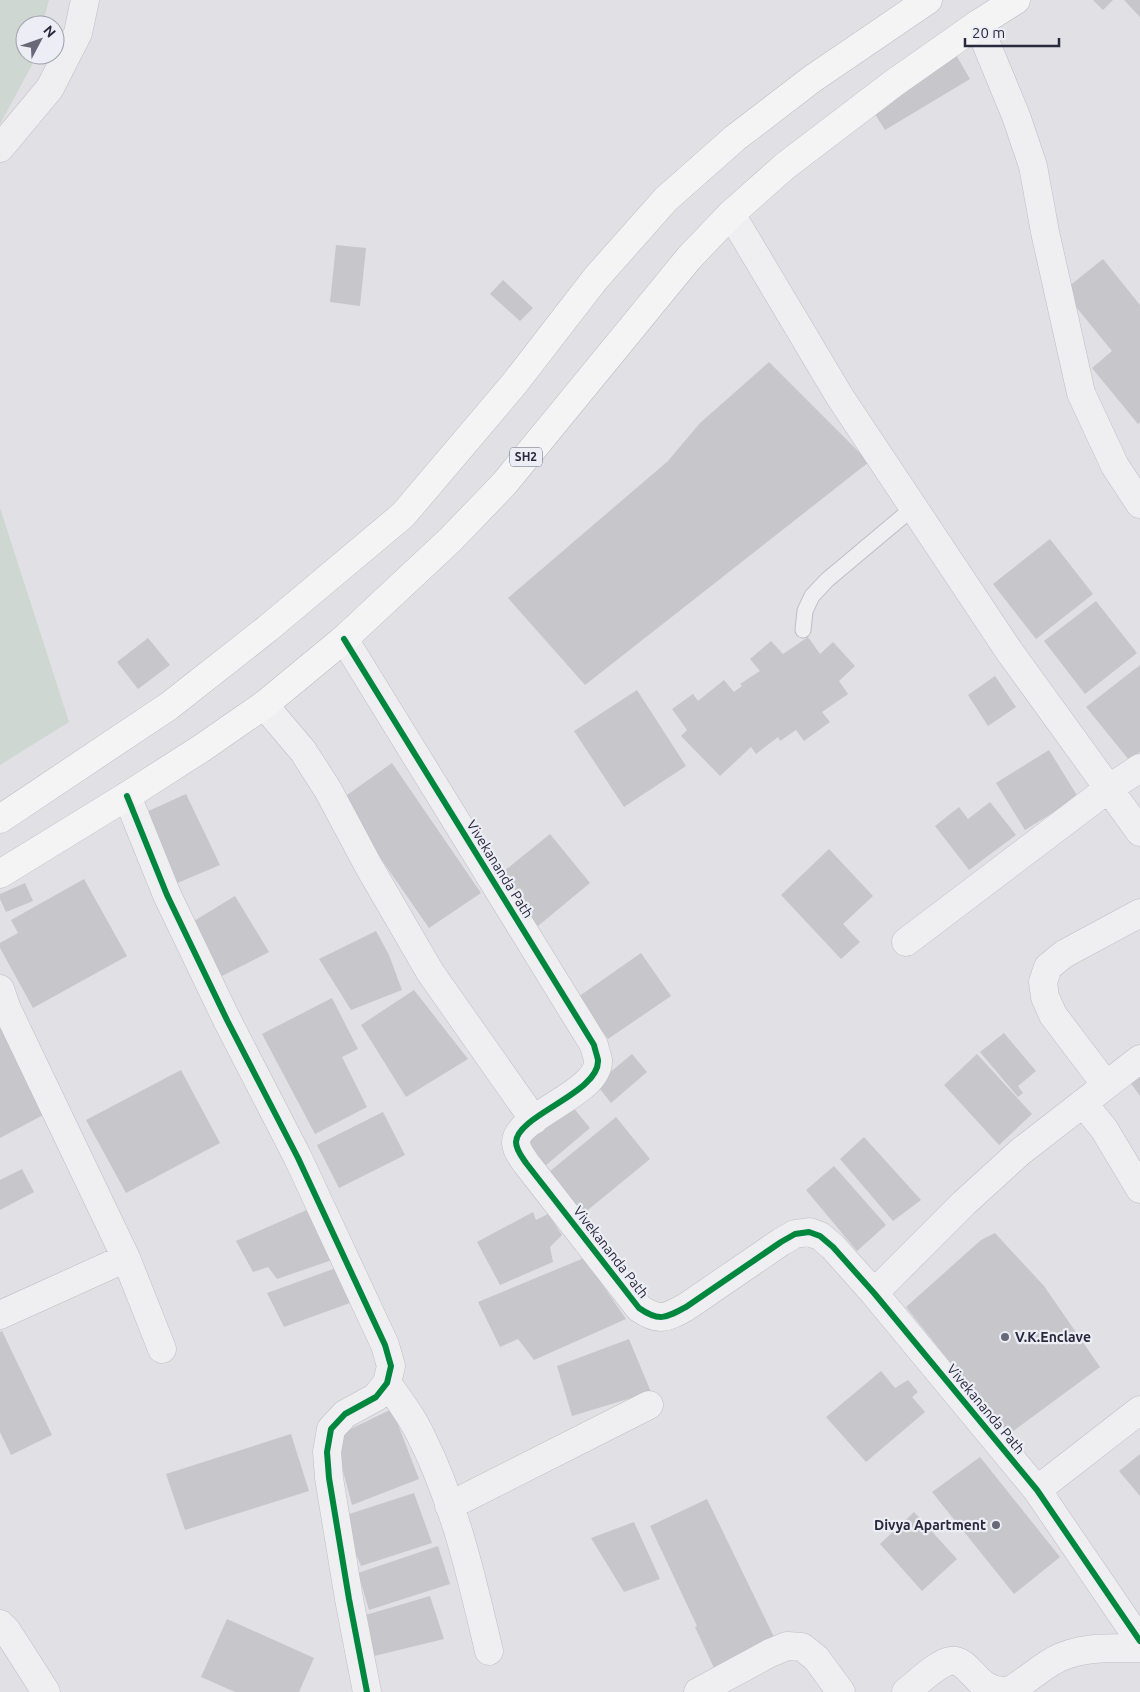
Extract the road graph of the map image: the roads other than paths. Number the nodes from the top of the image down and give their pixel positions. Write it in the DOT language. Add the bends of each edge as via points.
graph roads {
  1 [pos="86,0"];
  2 [pos="928,0"];
  3 [pos="1016,0"];
  4 [pos="978,24"];
  5 [pos="0,148"];
  6 [pos="731,214"];
  7 [pos="1140,504"];
  8 [pos="914,507"];
  9 [pos="803,630"];
  10 [pos="344,639"];
  11 [pos="264,705"];
  12 [pos="1140,768"];
  13 [pos="1108,789"];
  14 [pos="127,796"];
  15 [pos="0,819"];
  16 [pos="1140,832"];
  17 [pos="0,874"];
  18 [pos="1140,913"];
  19 [pos="906,942"];
  20 [pos="0,990"];
  21 [pos="1140,1059"];
  22 [pos="1106,1085"];
  23 [pos="1083,1103"];
  24 [pos="534,1120"];
  25 [pos="1140,1189"];
  26 [pos="126,1258"];
  27 [pos="874,1293"];
  28 [pos="0,1315"];
  29 [pos="162,1349"];
  30 [pos="387,1383"];
  31 [pos="649,1406"];
  32 [pos="1140,1410"];
  33 [pos="1037,1490"];
  34 [pos="449,1506"];
  35 [pos="0,1624"];
  36 [pos="1140,1641"];
  37 [pos="1140,1648"];
  38 [pos="489,1651"];
  39 [pos="46,1692"];
  40 [pos="367,1692"];
  41 [pos="698,1692"];
  42 [pos="841,1692"];
  43 [pos="906,1692"];
  1 -- 5 [label="street" via="78,33 50,88"];
  2 -- 15 [label="main road" via="812,79 736,138 666,199 596,278 514,384 403,515 169,706"];
  3 -- 4 [label="main road, SH2"];
  4 -- 6 [label="main road, SH2" via="799,155"];
  4 -- 7 [label="street" via="1033,166 1046,241 1081,393 1115,466"];
  6 -- 8 [label="street" via="840,397"];
  6 -- 10 [label="main road, SH2" via="689,258 504,484 450,540"];
  8 -- 9 [label="lane" via="826,580 812,596 805,611"];
  8 -- 13 [label="street" via="1009,651"];
  10 -- 11 [label="main road, SH2"];
  10 -- 24 [label="street, Vivekananda Path" via="594,1045 598,1061 594,1074 583,1086"];
  11 -- 14 [label="main road, SH2"];
  11 -- 24 [label="street" via="303,751 430,972"];
  12 -- 13 [label="street"];
  13 -- 16 [label="street"];
  13 -- 19 [label="street"];
  14 -- 17 [label="main road, SH2"];
  14 -- 30 [label="street" via="167,895 298,1158 385,1345 391,1366"];
  18 -- 22 [label="street" via="1064,954 1048,967 1043,982 1053,1015"];
  20 -- 26 [label="street"];
  21 -- 22 [label="street"];
  22 -- 23 [label="street"];
  23 -- 25 [label="street" via="1104,1129"];
  23 -- 27 [label="street" via="1020,1152 971,1196"];
  24 -- 27 [label="street, Vivekananda Path" via="518,1135 516,1143 520,1154 639,1308 650,1316 673,1315 781,1242 795,1234 809,1232 833,1247"];
  26 -- 28 [label="street"];
  26 -- 29 [label="street"];
  27 -- 33 [label="street, Vivekananda Path"];
  30 -- 34 [label="street" via="422,1437"];
  30 -- 40 [label="street" via="376,1397 345,1414 331,1429 327,1452"];
  31 -- 34 [label="street"];
  32 -- 33 [label="street"];
  33 -- 36 [label="street, Vivekananda Path"];
  34 -- 38 [label="street" via="471,1575"];
  35 -- 39 [label="street"];
  37 -- 43 [label="street" via="1075,1652 1054,1660 1007,1691 983,1685 964,1664 950,1661"];
  41 -- 42 [label="street" via="787,1646 802,1647 816,1658"];
}
